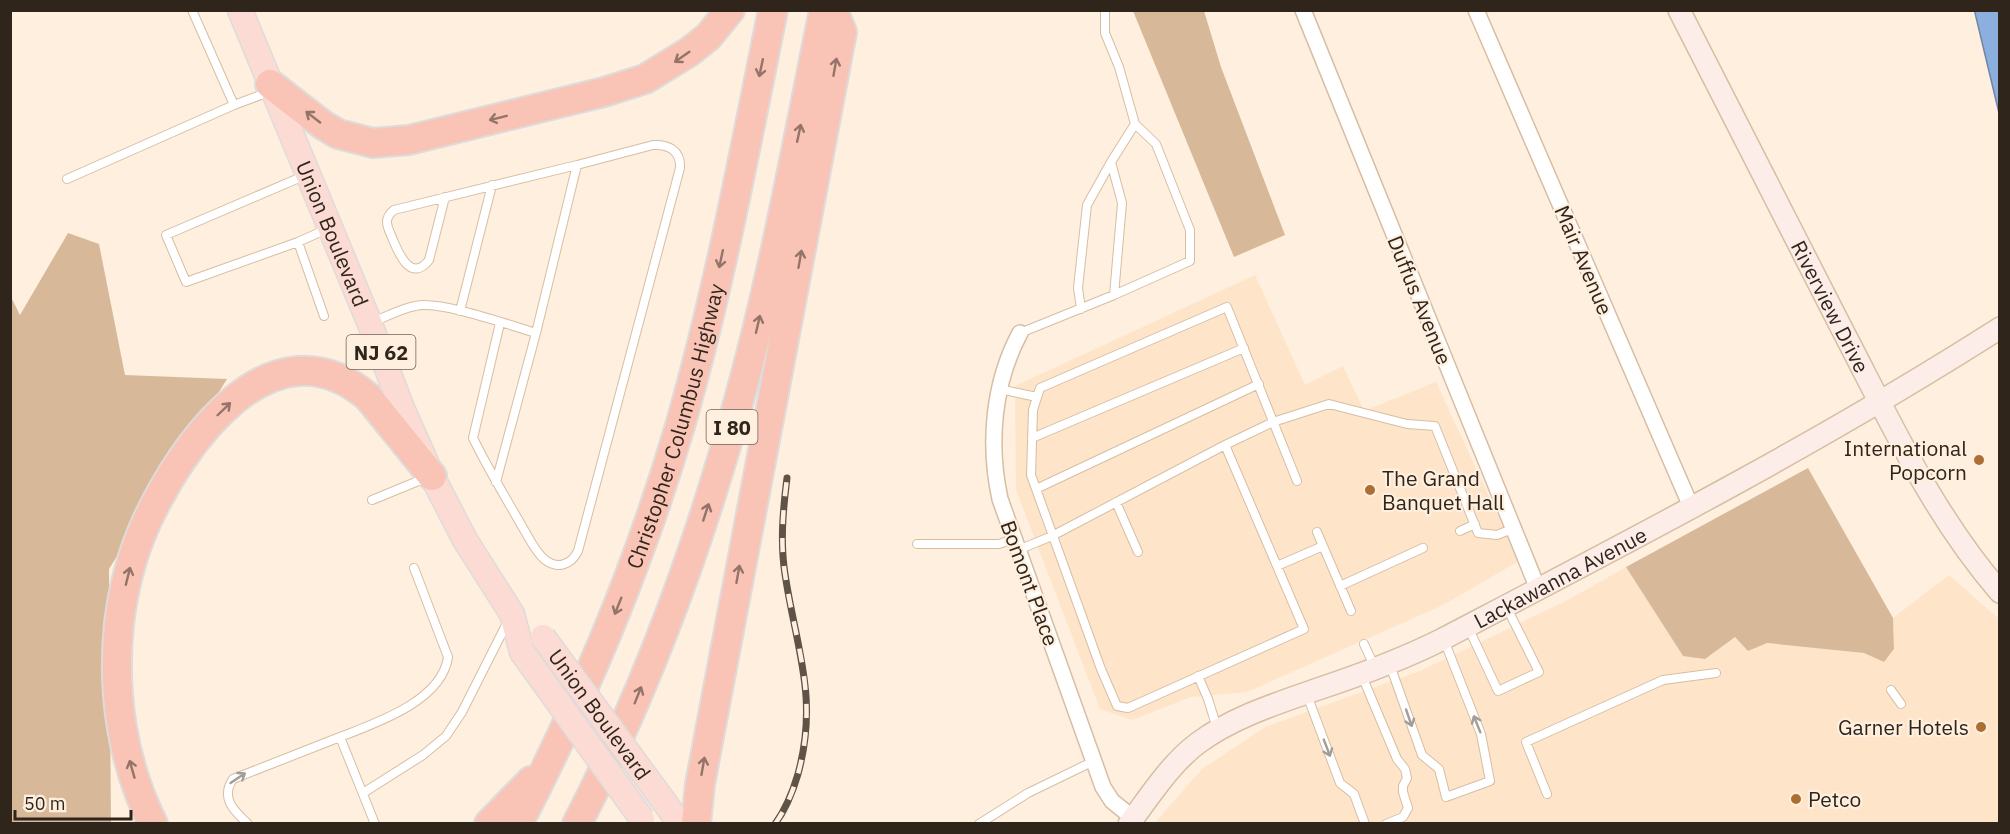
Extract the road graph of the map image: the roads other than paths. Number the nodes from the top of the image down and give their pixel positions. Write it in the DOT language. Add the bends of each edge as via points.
graph roads {
  1 [pos="192,10"];
  2 [pos="240,10"];
  3 [pos="730,10"];
  4 [pos="773,10"];
  5 [pos="824,10"];
  6 [pos="833,10"];
  7 [pos="1105,10"];
  8 [pos="1303,10"];
  9 [pos="1476,10"];
  10 [pos="1679,10"];
  11 [pos="272,87"];
  12 [pos="234,105"];
  13 [pos="1135,124"];
  14 [pos="1111,162"];
  15 [pos="577,165"];
  16 [pos="307,174"];
  17 [pos="67,179"];
  18 [pos="492,185"];
  19 [pos="446,197"];
  20 [pos="329,228"];
  21 [pos="298,242"];
  22 [pos="1114,295"];
  23 [pos="1081,309"];
  24 [pos="460,311"];
  25 [pos="324,315"];
  26 [pos="500,323"];
  27 [pos="370,324"];
  28 [pos="1997,330"];
  29 [pos="536,333"];
  30 [pos="1020,333"];
  31 [pos="1244,348"];
  32 [pos="1259,384"];
  33 [pos="999,389"];
  34 [pos="1037,398"];
  35 [pos="1880,402"];
  36 [pos="1274,422"];
  37 [pos="1032,438"];
  38 [pos="1225,445"];
  39 [pos="432,476"];
  40 [pos="1297,481"];
  41 [pos="496,482"];
  42 [pos="1036,489"];
  43 [pos="372,500"];
  44 [pos="1116,502"];
  45 [pos="1692,509"];
  46 [pos="1475,524"];
  47 [pos="1512,529"];
  48 [pos="1460,531"];
  49 [pos="1317,532"];
  50 [pos="1052,536"];
  51 [pos="917,544"];
  52 [pos="1016,544"];
  53 [pos="1323,546"];
  54 [pos="1423,548"];
  55 [pos="1138,552"];
  56 [pos="1276,566"];
  57 [pos="414,568"];
  58 [pos="1340,586"];
  59 [pos="1538,589"];
  60 [pos="2000,592"];
  61 [pos="1506,606"];
  62 [pos="1351,611"];
  63 [pos="512,614"];
  64 [pos="1467,626"];
  65 [pos="1443,638"];
  66 [pos="1364,644"];
  67 [pos="1375,669"];
  68 [pos="1716,673"];
  69 [pos="1198,676"];
  70 [pos="1890,690"];
  71 [pos="1306,693"];
  72 [pos="1901,704"];
  73 [pos="1217,730"];
  74 [pos="340,736"];
  75 [pos="1094,761"];
  76 [pos="549,762"];
  77 [pos="363,794"];
  78 [pos="1547,794"];
  79 [pos="644,821"];
  80 [pos="1131,821"];
  81 [pos="153,824"];
  82 [pos="248,824"];
  83 [pos="375,824"];
  84 [pos="489,824"];
  85 [pos="518,824"];
  86 [pos="577,824"];
  87 [pos="680,824"];
  88 [pos="696,824"];
  89 [pos="979,824"];
  90 [pos="1365,824"];
  91 [pos="1386,824"];
  1 -- 12 [label="lane"];
  2 -- 11 [label="main road, Union Boulevard"];
  3 -- 11 [label="highway, one-way" via="708,37 645,78 615,89 409,140 373,143 338,134"];
  4 -- 76 [label="highway, Christopher Columbus Highway / I 80, one-way" via="718,273 680,426 626,587"];
  86 -- 5 [label="highway, I 80, one-way" via="651,663 725,450 767,285"];
  88 -- 6 [label="highway, one-way" via="723,659 842,32"];
  7 -- 13 [label="lane" via="1105,33"];
  8 -- 47 [label="street, Duffus Avenue"];
  9 -- 45 [label="street, Mair Avenue"];
  10 -- 35 [label="street, Riverview Drive"];
  11 -- 12 [label="lane"];
  11 -- 16 [label="main road, Union Boulevard / NJ 62"];
  12 -- 17 [label="lane"];
  13 -- 14 [label="lane"];
  13 -- 22 [label="lane" via="1156,144 1190,230 1190,261"];
  14 -- 22 [label="lane" via="1122,203"];
  14 -- 23 [label="lane" via="1088,205 1078,288"];
  15 -- 18 [label="lane"];
  15 -- 29 [label="lane"];
  15 -- 41 [label="lane" via="659,145 673,149 681,162 578,551 572,561 556,565 542,558"];
  16 -- 20 [label="main road, Union Boulevard / NJ 62"];
  16 -- 21 [label="lane" via="166,235 186,282"];
  18 -- 19 [label="lane"];
  18 -- 24 [label="lane"];
  19 -- 19 [label="lane" via="394,210 388,216 387,224 408,266 422,267 429,261"];
  20 -- 21 [label="lane"];
  20 -- 27 [label="main road, Union Boulevard / NJ 62"];
  21 -- 25 [label="lane"];
  22 -- 23 [label="lane"];
  23 -- 30 [label="lane"];
  24 -- 26 [label="lane"];
  24 -- 27 [label="lane" via="415,306"];
  26 -- 29 [label="lane"];
  26 -- 41 [label="lane" via="473,438"];
  27 -- 39 [label="main road, Union Boulevard / NJ 62"];
  28 -- 35 [label="street, Lackawanna Avenue"];
  29 -- 41 [label="lane"];
  30 -- 33 [label="street, Bomont Place"];
  31 -- 32 [label="lane"];
  31 -- 34 [label="lane" via="1227,307 1040,388"];
  31 -- 37 [label="lane"];
  32 -- 36 [label="lane"];
  32 -- 42 [label="lane"];
  33 -- 34 [label="lane"];
  33 -- 52 [label="street, Bomont Place" via="993,462 1000,499"];
  34 -- 37 [label="lane" via="1032,410"];
  35 -- 45 [label="street, Lackawanna Avenue"];
  35 -- 60 [label="street, Riverview Drive" via="1939,510"];
  36 -- 38 [label="lane"];
  36 -- 40 [label="lane"];
  36 -- 46 [label="lane" via="1329,404 1407,424 1435,426"];
  37 -- 42 [label="lane"];
  38 -- 44 [label="lane"];
  38 -- 56 [label="lane"];
  39 -- 43 [label="lane"];
  39 -- 63 [label="main road, Union Boulevard / NJ 62" via="465,540"];
  81 -- 39 [label="highway, one-way" via="132,773 119,712 120,622 145,525 196,440 250,387 280,374 312,371 341,379 368,397"];
  42 -- 50 [label="lane"];
  44 -- 50 [label="lane"];
  44 -- 55 [label="lane"];
  45 -- 59 [label="street, Lackawanna Avenue"];
  46 -- 47 [label="lane" via="1479,532 1497,535"];
  46 -- 48 [label="lane"];
  47 -- 59 [label="street, Duffus Avenue"];
  49 -- 53 [label="lane"];
  50 -- 52 [label="lane"];
  50 -- 69 [label="lane" via="1117,706 1128,708"];
  51 -- 52 [label="lane"];
  52 -- 75 [label="street, Bomont Place"];
  53 -- 56 [label="lane"];
  53 -- 58 [label="lane"];
  54 -- 58 [label="lane"];
  56 -- 69 [label="lane" via="1304,629"];
  57 -- 74 [label="lane" via="448,657 445,668 433,686 407,707"];
  58 -- 62 [label="lane"];
  59 -- 61 [label="street, Lackawanna Avenue"];
  61 -- 64 [label="street, Lackawanna Avenue"];
  61 -- 64 [label="lane" via="1539,672 1498,691"];
  63 -- 77 [label="lane" via="447,736"];
  63 -- 79 [label="main road, Union Boulevard / NJ 62, bridge" via="522,652"];
  63 -- 87 [label="main road, Union Boulevard / NJ 62, bridge" via="543,637"];
  64 -- 65 [label="street, Lackawanna Avenue"];
  65 -- 67 [label="street, Lackawanna Avenue"];
  67 -- 65 [label="lane, one-way" via="1422,755 1439,769 1446,797 1490,781 1481,734"];
  66 -- 67 [label="lane"];
  67 -- 71 [label="street, Lackawanna Avenue"];
  67 -- 91 [label="lane" via="1397,759 1407,778 1403,786 1406,813"];
  68 -- 78 [label="lane" via="1663,680 1526,742"];
  69 -- 73 [label="lane"];
  70 -- 72 [label="lane"];
  71 -- 73 [label="street, Lackawanna Avenue"];
  71 -- 90 [label="lane, one-way" via="1340,783 1354,794"];
  73 -- 80 [label="street, Lackawanna Avenue" via="1175,765"];
  74 -- 77 [label="lane"];
  82 -- 74 [label="lane, one-way" via="229,802 228,789 233,779"];
  75 -- 80 [label="street, Bomont Place" via="1103,787"];
  75 -- 89 [label="lane" via="1028,793"];
  76 -- 84 [label="highway"];
  76 -- 85 [label="highway, Christopher Columbus Highway / I 80"];
  77 -- 83 [label="lane"];
}
